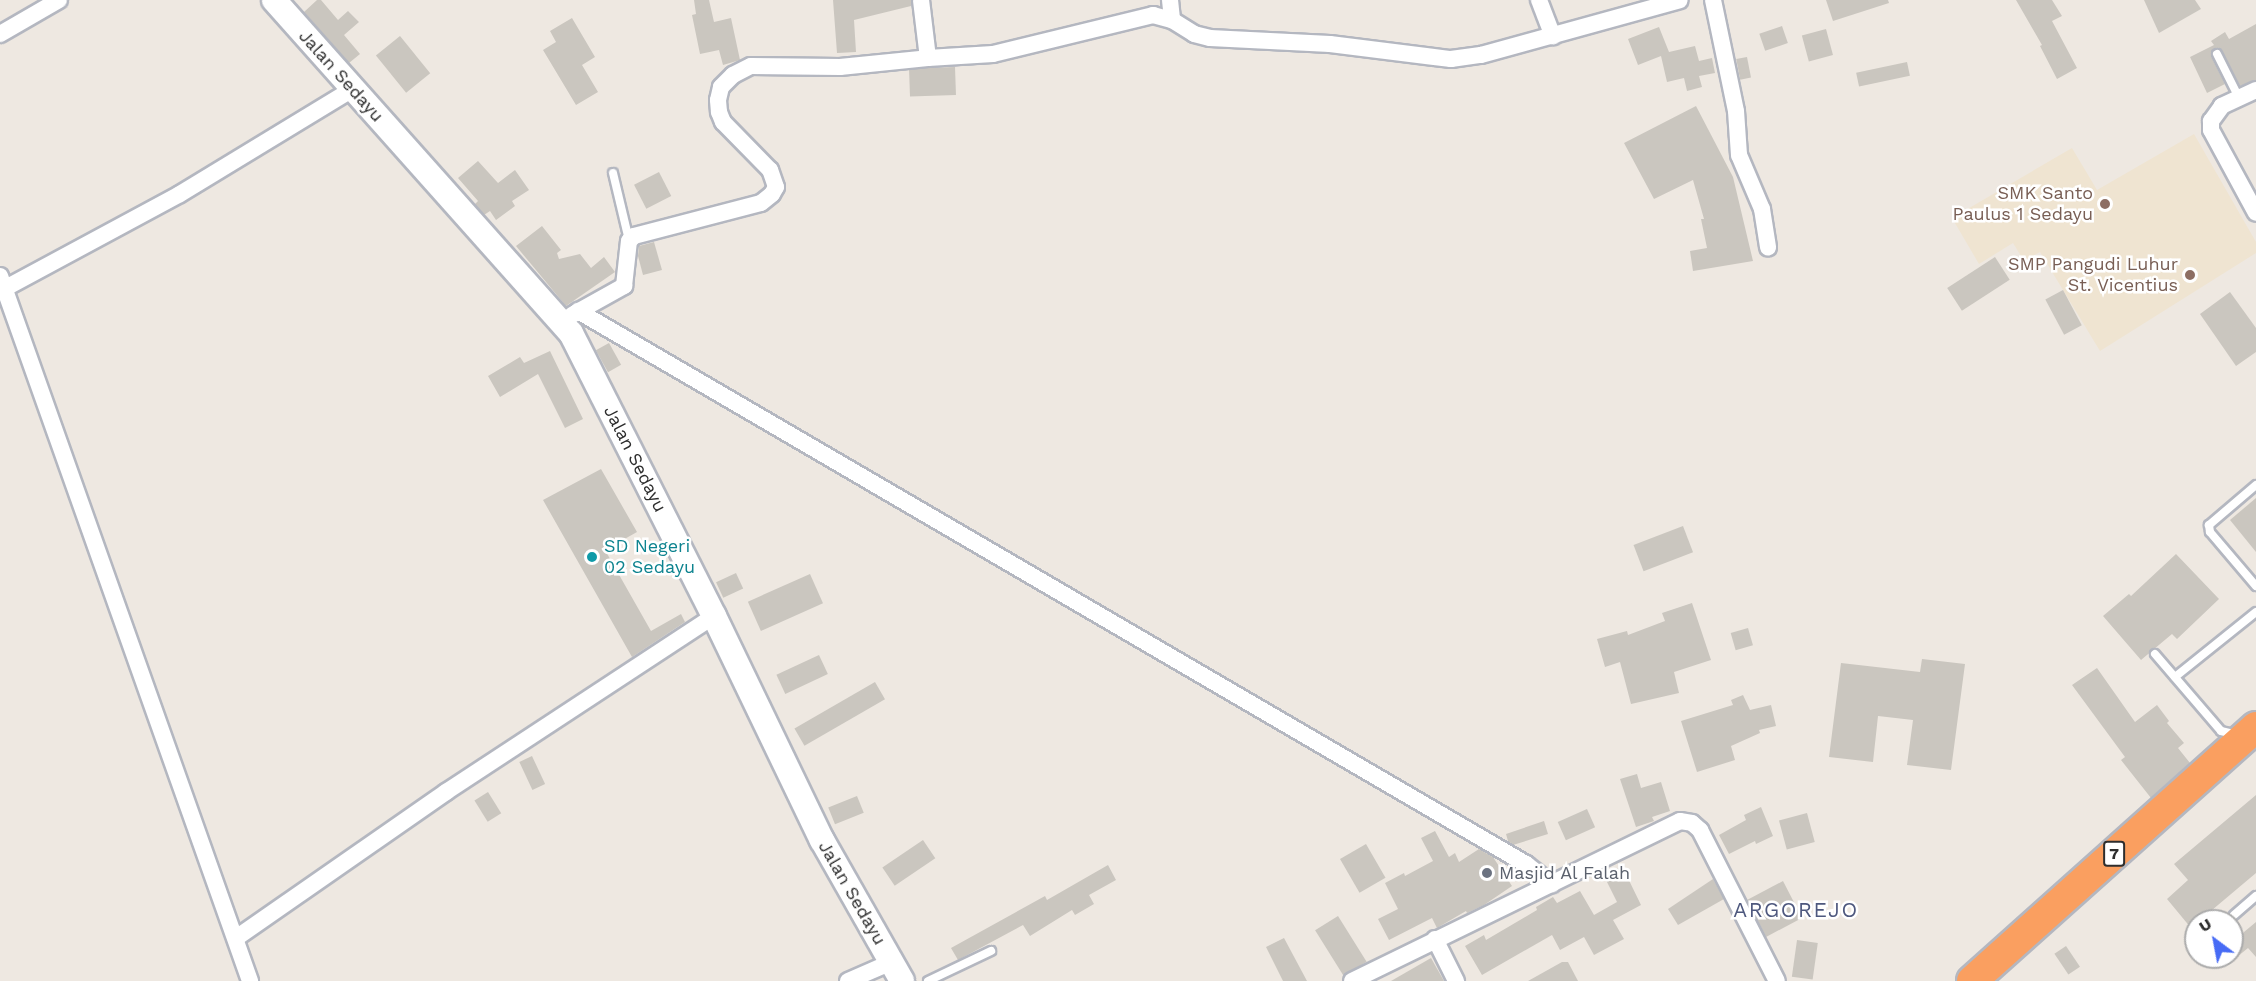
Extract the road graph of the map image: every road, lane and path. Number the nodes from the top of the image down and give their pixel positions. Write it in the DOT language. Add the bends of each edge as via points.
graph roads {
  1 [pos="58,0"];
  2 [pos="274,0"];
  3 [pos="921,0"];
  4 [pos="1170,0"];
  5 [pos="1539,0"];
  6 [pos="1680,0"];
  7 [pos="1713,0"];
  8 [pos="1172,20"];
  9 [pos="0,34"];
  10 [pos="1552,36"];
  11 [pos="2217,54"];
  12 [pos="927,58"];
  13 [pos="353,89"];
  14 [pos="2256,90"];
  15 [pos="2239,98"];
  16 [pos="613,173"];
  17 [pos="2256,213"];
  18 [pos="629,240"];
  19 [pos="1768,248"];
  20 [pos="2,285"];
  21 [pos="569,316"];
  22 [pos="2256,485"];
  23 [pos="2256,586"];
  24 [pos="2256,612"];
  25 [pos="714,616"];
  26 [pos="2155,654"];
  27 [pos="2175,676"];
  28 [pos="2251,732"];
  29 [pos="1552,885"];
  30 [pos="2256,896"];
  31 [pos="2241,909"];
  32 [pos="236,938"];
  33 [pos="1435,939"];
  34 [pos="991,951"];
  35 [pos="897,971"];
  36 [pos="250,981"];
  37 [pos="848,981"];
  38 [pos="928,981"];
  39 [pos="1352,981"];
  40 [pos="1456,981"];
  41 [pos="1777,981"];
  42 [pos="1972,981"];
  1 -- 9 [label="street"];
  2 -- 13 [label="street, Jalan Sedayu"];
  3 -- 12 [label="street"];
  4 -- 8 [label="street"];
  5 -- 10 [label="street"];
  6 -- 10 [label="street"];
  7 -- 19 [label="street" via="1736,111 1739,155 1762,209"];
  8 -- 10 [label="street" via="1194,34 1210,38 1330,44 1432,59 1481,55"];
  8 -- 12 [label="street" via="1153,15 993,54"];
  11 -- 15 [label="lane"];
  12 -- 18 [label="street" via="840,67 751,66 733,75 721,87 719,112 723,123 770,170 776,187 772,194 761,203 642,233"];
  13 -- 20 [label="street" via="180,194"];
  13 -- 21 [label="street, Jalan Sedayu"];
  14 -- 15 [label="street"];
  15 -- 17 [label="street" via="2222,106 2211,121 2211,130"];
  16 -- 18 [label="lane"];
  18 -- 21 [label="street" via="624,286"];
  20 -- 32 [label="street"];
  21 -- 25 [label="street, Jalan Sedayu" via="618,430"];
  21 -- 29 [label="street" via="1526,864"];
  22 -- 23 [label="lane" via="2209,525 2210,532"];
  24 -- 27 [label="lane"];
  25 -- 32 [label="street" via="446,792"];
  25 -- 35 [label="street, Jalan Sedayu" via="822,840"];
  26 -- 27 [label="lane"];
  27 -- 28 [label="lane" via="2221,731"];
  28 -- 42 [label="highway, 7"];
  29 -- 33 [label="street"];
  29 -- 41 [label="street" via="1680,821 1692,823 1700,830"];
  30 -- 31 [label="lane"];
  32 -- 36 [label="street"];
  33 -- 39 [label="street"];
  33 -- 40 [label="street"];
  34 -- 38 [label="lane"];
  35 -- 37 [label="street"];
}
